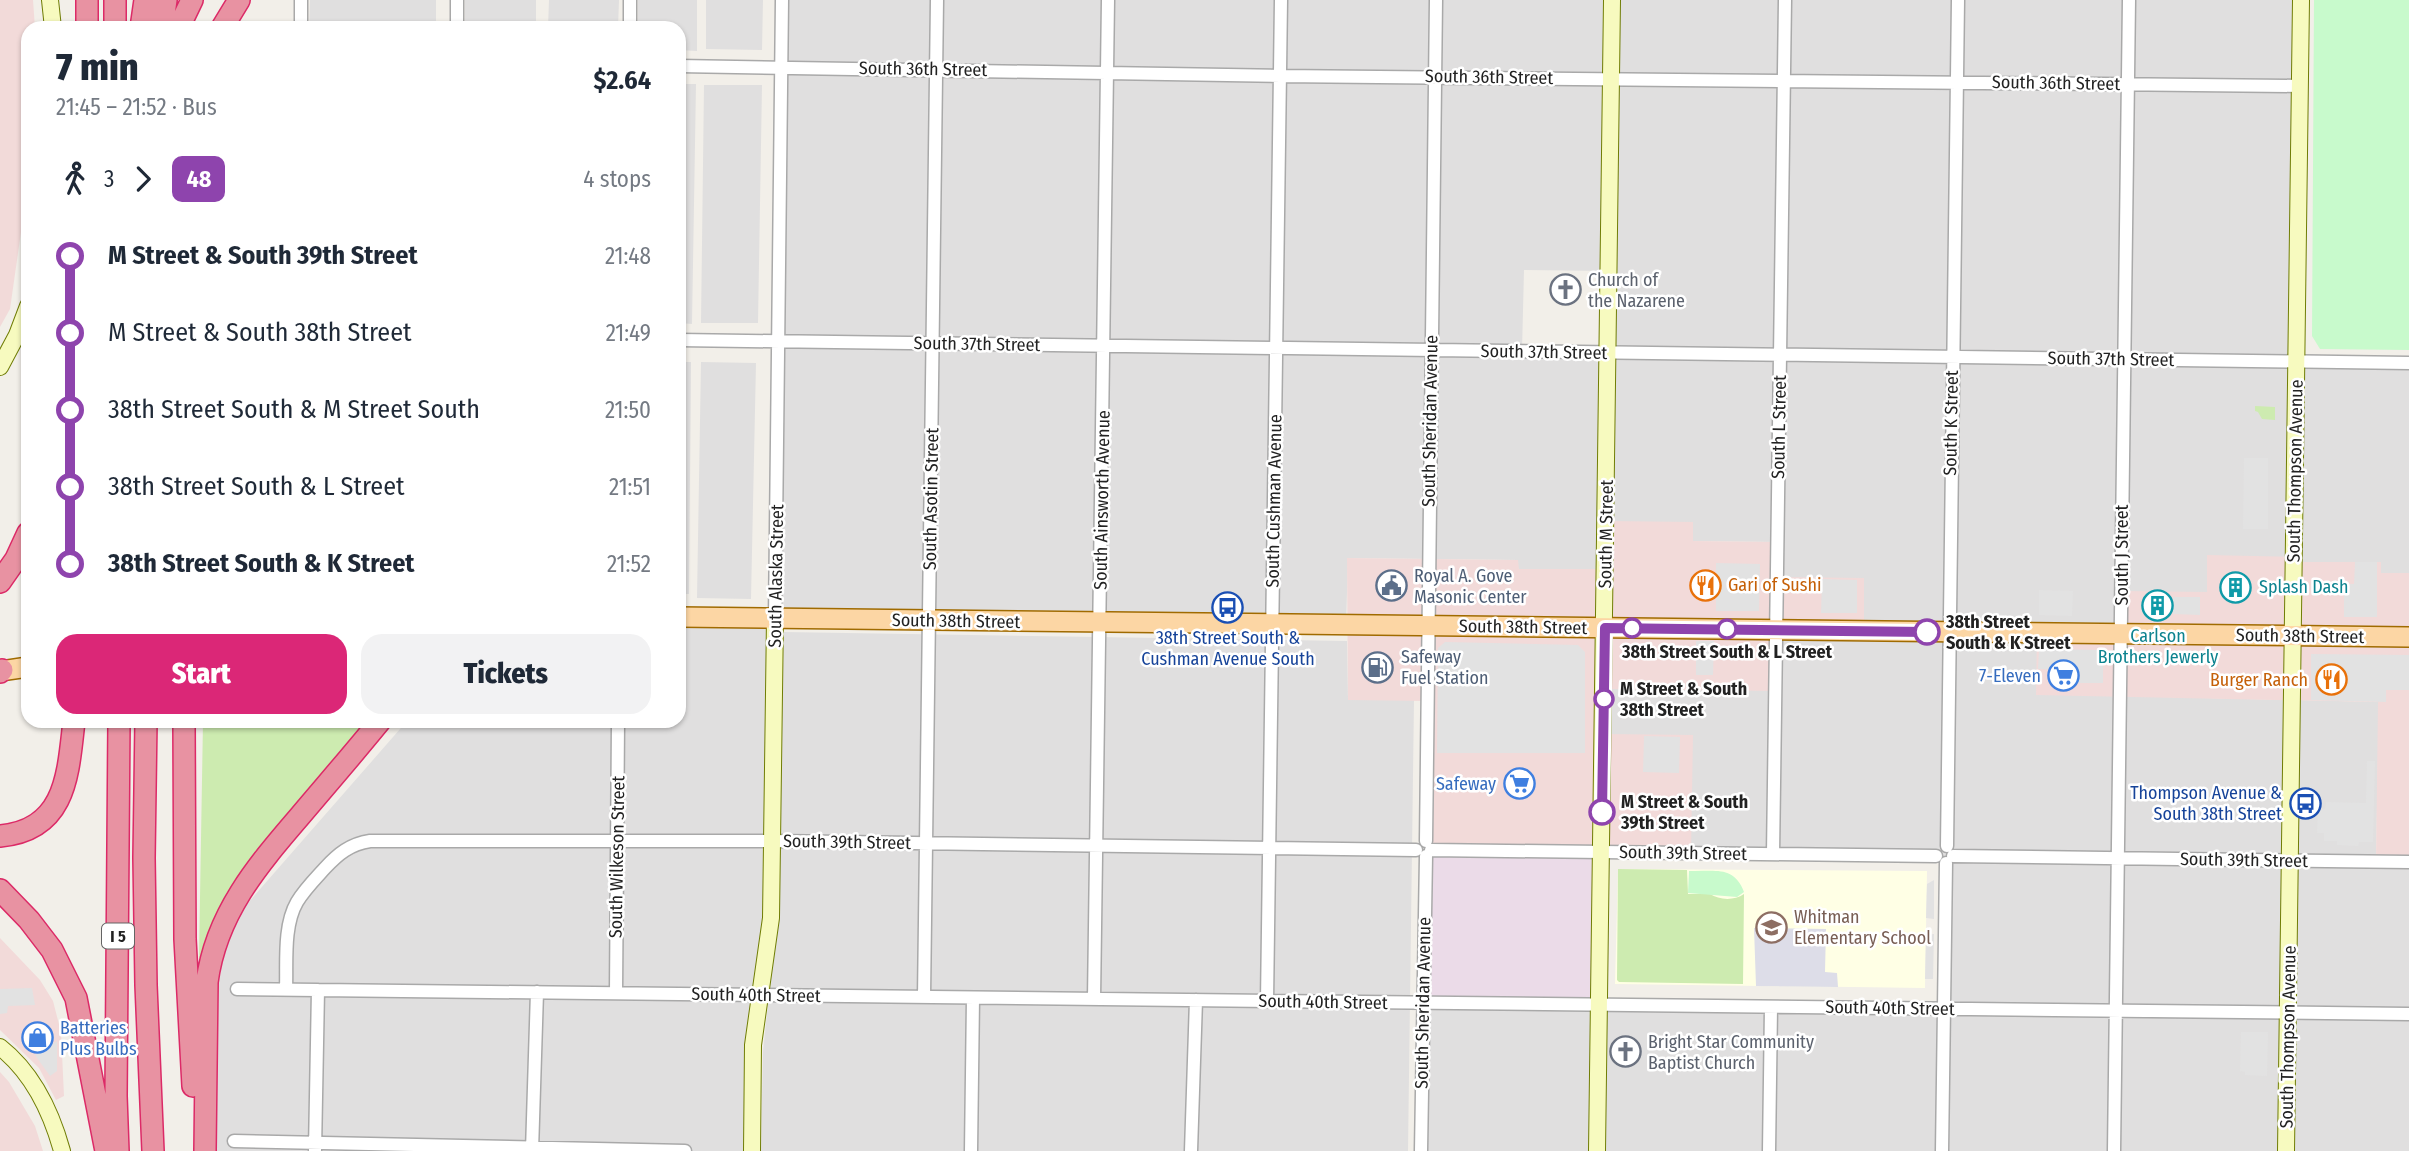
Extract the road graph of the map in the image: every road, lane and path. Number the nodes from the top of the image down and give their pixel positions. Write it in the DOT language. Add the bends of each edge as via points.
graph roads {
  1 [pos="50,0"];
  2 [pos="87,0"];
  3 [pos="115,0"];
  4 [pos="145,0"];
  5 [pos="166,0"];
  6 [pos="190,0"];
  7 [pos="237,0"];
  8 [pos="301,0"];
  9 [pos="457,0"];
  10 [pos="630,0"];
  11 [pos="782,0"];
  12 [pos="937,0"];
  13 [pos="1108,0"];
  14 [pos="1282,0"];
  15 [pos="1436,0"];
  16 [pos="1612,0"];
  17 [pos="1785,0"];
  18 [pos="1958,0"];
  19 [pos="2129,0"];
  20 [pos="2301,0"];
  21 [pos="52,21"];
  22 [pos="87,21"];
  23 [pos="115,21"];
  24 [pos="142,21"];
  25 [pos="163,21"];
  26 [pos="181,21"];
  27 [pos="226,21"];
  28 [pos="301,21"];
  29 [pos="457,21"];
  30 [pos="630,21"];
  31 [pos="686,66"];
  32 [pos="781,68"];
  33 [pos="936,69"];
  34 [pos="1108,72"];
  35 [pos="1280,76"];
  36 [pos="1435,76"];
  37 [pos="1612,78"];
  38 [pos="1784,80"];
  39 [pos="1956,82"];
  40 [pos="2128,84"];
  41 [pos="2300,86"];
  42 [pos="21,324"];
  43 [pos="686,340"];
  44 [pos="778,341"];
  45 [pos="933,344"];
  46 [pos="1105,346"];
  47 [pos="1277,349"];
  48 [pos="1430,351"];
  49 [pos="1608,353"];
  50 [pos="1780,355"];
  51 [pos="1952,357"];
  52 [pos="2124,359"];
  53 [pos="2296,362"];
  54 [pos="2409,363"];
  55 [pos="0,367"];
  56 [pos="21,548"];
  57 [pos="0,582"];
  58 [pos="686,617"];
  59 [pos="775,618"];
  60 [pos="929,621"];
  61 [pos="1100,622"];
  62 [pos="1272,624"];
  63 [pos="1427,626"];
  64 [pos="1605,628"];
  65 [pos="1776,630"];
  66 [pos="1949,632"];
  67 [pos="2122,634"];
  68 [pos="2293,636"];
  69 [pos="2409,637"];
  70 [pos="21,668"];
  71 [pos="1,671"];
  72 [pos="73,728"];
  73 [pos="119,728"];
  74 [pos="146,728"];
  75 [pos="186,728"];
  76 [pos="374,728"];
  77 [pos="618,728"];
  78 [pos="0,836"];
  79 [pos="618,840"];
  80 [pos="772,841"];
  81 [pos="926,843"];
  82 [pos="1096,846"];
  83 [pos="1270,848"];
  84 [pos="1424,849"];
  85 [pos="1602,852"];
  86 [pos="1773,854"];
  87 [pos="1946,855"];
  88 [pos="2119,858"];
  89 [pos="2290,860"];
  90 [pos="2409,862"];
  91 [pos="0,890"];
  92 [pos="237,989"];
  93 [pos="286,989"];
  94 [pos="318,990"];
  95 [pos="537,992"];
  96 [pos="616,993"];
  97 [pos="759,995"];
  98 [pos="924,997"];
  99 [pos="973,998"];
  100 [pos="1094,999"];
  101 [pos="1196,1000"];
  102 [pos="1267,1001"];
  103 [pos="1422,1003"];
  104 [pos="1598,1005"];
  105 [pos="1771,1007"];
  106 [pos="1944,1009"];
  107 [pos="2117,1011"];
  108 [pos="2289,1013"];
  109 [pos="2409,1014"];
  110 [pos="0,1047"];
  111 [pos="234,1141"];
  112 [pos="315,1147"];
  113 [pos="532,1149"];
  114 [pos="62,1151"];
  115 [pos="106,1151"];
  116 [pos="118,1151"];
  117 [pos="153,1151"];
  118 [pos="196,1151"];
  119 [pos="205,1151"];
  120 [pos="685,1151"];
  121 [pos="752,1151"];
  122 [pos="971,1151"];
  123 [pos="1191,1151"];
  124 [pos="1421,1151"];
  125 [pos="1597,1151"];
  126 [pos="1769,1151"];
  127 [pos="1942,1151"];
  128 [pos="2114,1151"];
  129 [pos="2286,1151"];
  1 -- 21 [label="street"];
  2 -- 22 [label="highway"];
  3 -- 23 [label="highway"];
  4 -- 24 [label="highway"];
  5 -- 25 [label="highway"];
  6 -- 26 [label="highway"];
  7 -- 27 [label="highway"];
  8 -- 28 [label="street"];
  9 -- 29 [label="street"];
  10 -- 30 [label="street"];
  11 -- 32 [label="street, South Alaska Street"];
  12 -- 33 [label="street, South Asotin Street"];
  13 -- 34 [label="street, South Ainsworth Avenue"];
  14 -- 35 [label="street, South Cushman Avenue"];
  15 -- 36 [label="street, South Sheridan Avenue"];
  16 -- 37 [label="street, South M Street"];
  17 -- 38 [label="street, South L Street"];
  18 -- 39 [label="street, South K Street"];
  19 -- 40 [label="street, South J Street"];
  20 -- 41 [label="street, South Thompson Avenue"];
  31 -- 32 [label="street, South 36th Street"];
  32 -- 33 [label="street, South 36th Street"];
  32 -- 44 [label="street, South Alaska Street"];
  33 -- 34 [label="street, South 36th Street"];
  33 -- 45 [label="street, South Asotin Street"];
  34 -- 35 [label="street, South 36th Street"];
  34 -- 46 [label="street, South Ainsworth Avenue"];
  35 -- 36 [label="street, South 36th Street"];
  35 -- 47 [label="street, South Cushman Avenue"];
  36 -- 37 [label="street, South 36th Street"];
  36 -- 48 [label="street, South Sheridan Avenue"];
  37 -- 38 [label="street, South 36th Street"];
  37 -- 49 [label="street, South M Street"];
  38 -- 39 [label="street, South 36th Street"];
  38 -- 50 [label="street, South L Street"];
  39 -- 40 [label="street, South 36th Street"];
  39 -- 51 [label="street, South K Street"];
  40 -- 41 [label="street, South 36th Street"];
  40 -- 52 [label="street, South J Street"];
  41 -- 53 [label="street, South Thompson Avenue"];
  42 -- 55 [label="street"];
  43 -- 44 [label="street, South 37th Street"];
  44 -- 45 [label="street, South 37th Street"];
  44 -- 59 [label="street, South Alaska Street"];
  45 -- 46 [label="street, South 37th Street"];
  45 -- 60 [label="street, South Asotin Street"];
  46 -- 47 [label="street, South 37th Street"];
  46 -- 61 [label="street, South Ainsworth Avenue"];
  47 -- 48 [label="street, South 37th Street"];
  47 -- 62 [label="street, South Cushman Avenue"];
  48 -- 49 [label="street, South 37th Street"];
  48 -- 63 [label="street, South Sheridan Avenue"];
  49 -- 50 [label="street, South 37th Street"];
  49 -- 64 [label="street, South M Street"];
  50 -- 51 [label="street, South 37th Street"];
  50 -- 65 [label="street, South L Street"];
  51 -- 52 [label="street, South 37th Street"];
  51 -- 66 [label="street, South K Street"];
  52 -- 53 [label="street, South 37th Street"];
  52 -- 67 [label="street, South J Street"];
  53 -- 54 [label="street, South 37th Street"];
  53 -- 68 [label="street, South Thompson Avenue"];
  56 -- 57 [label="highway"];
  58 -- 59 [label="main road, South 38th Street"];
  59 -- 60 [label="main road, South 38th Street"];
  59 -- 80 [label="street, South Alaska Street"];
  60 -- 61 [label="main road, South 38th Street"];
  60 -- 81 [label="street, South Asotin Street"];
  61 -- 62 [label="main road, South 38th Street"];
  61 -- 82 [label="street, South Ainsworth Avenue"];
  62 -- 63 [label="main road, South 38th Street"];
  62 -- 83 [label="street, South Cushman Avenue"];
  63 -- 64 [label="main road, South 38th Street"];
  63 -- 84 [label="street, South Sheridan Avenue"];
  64 -- 65 [label="main road, South 38th Street"];
  64 -- 85 [label="street, South M Street"];
  65 -- 66 [label="main road, South 38th Street"];
  65 -- 86 [label="street, South L Street"];
  66 -- 67 [label="main road, South 38th Street"];
  66 -- 87 [label="street, South K Street"];
  67 -- 68 [label="main road, South 38th Street"];
  67 -- 88 [label="street, South J Street"];
  68 -- 69 [label="main road, South 38th Street"];
  68 -- 89 [label="street, South Thompson Avenue"];
  70 -- 71 [label="main road"];
  72 -- 78 [label="highway" via="66,781 56,804 38,823"];
  73 -- 116 [label="highway, I 5"];
  74 -- 117 [label="highway, I 5" via="146,998"];
  75 -- 118 [label="highway" via="185,939"];
  76 -- 119 [label="highway" via="253,871 224,919 207,982"];
  77 -- 79 [label="street, South Wilkeson Street"];
  79 -- 80 [label="street, South 39th Street"];
  79 -- 93 [label="street, South 39th Street" via="405,839 351,846 337,856 294,910"];
  79 -- 96 [label="street, South Wilkeson Street"];
  80 -- 81 [label="street, South 39th Street"];
  80 -- 97 [label="street, South Alaska Street" via="770,930"];
  81 -- 82 [label="street, South 39th Street"];
  81 -- 98 [label="street, South Asotin Street"];
  82 -- 83 [label="street, South 39th Street"];
  82 -- 100 [label="street, South Ainsworth Avenue"];
  83 -- 84 [label="street, South 39th Street"];
  83 -- 102 [label="street, South Cushman Avenue"];
  84 -- 85 [label="street, South 39th Street"];
  84 -- 103 [label="street, South Sheridan Avenue"];
  85 -- 86 [label="street, South 39th Street"];
  85 -- 104 [label="street, South M Street"];
  86 -- 87 [label="street, South 39th Street"];
  87 -- 88 [label="street, South 39th Street"];
  87 -- 106 [label="street, South K Street"];
  88 -- 89 [label="street, South 39th Street"];
  88 -- 107 [label="street, South J Street"];
  89 -- 90 [label="street, South 39th Street"];
  89 -- 108 [label="street, South Thompson Avenue"];
  91 -- 115 [label="highway" via="46,941 76,998"];
  92 -- 93 [label="street, South 40th Street"];
  93 -- 94 [label="street, South 40th Street"];
  94 -- 95 [label="street, South 40th Street"];
  94 -- 112 [label="street"];
  95 -- 96 [label="street, South 40th Street"];
  95 -- 113 [label="street"];
  96 -- 97 [label="street, South 40th Street"];
  97 -- 98 [label="street, South 40th Street"];
  97 -- 121 [label="street, South Alaska Street" via="753,1045"];
  98 -- 99 [label="street, South 40th Street"];
  99 -- 100 [label="street, South 40th Street"];
  99 -- 122 [label="street"];
  100 -- 101 [label="street, South 40th Street"];
  101 -- 102 [label="street, South 40th Street"];
  101 -- 123 [label="street"];
  102 -- 103 [label="street, South 40th Street"];
  103 -- 104 [label="street, South 40th Street"];
  103 -- 124 [label="street, South Sheridan Avenue"];
  104 -- 105 [label="street, South 40th Street"];
  104 -- 125 [label="street, South M Street"];
  105 -- 106 [label="street, South 40th Street"];
  105 -- 126 [label="street"];
  106 -- 107 [label="street, South 40th Street"];
  106 -- 127 [label="street, South K Street"];
  107 -- 108 [label="street, South 40th Street"];
  107 -- 128 [label="street, South J Street"];
  108 -- 109 [label="street, South 40th Street"];
  108 -- 129 [label="street, South Thompson Avenue"];
  110 -- 114 [label="street" via="39,1092 52,1115"];
  111 -- 112 [label="street"];
  112 -- 113 [label="street"];
  113 -- 120 [label="street"];
}
